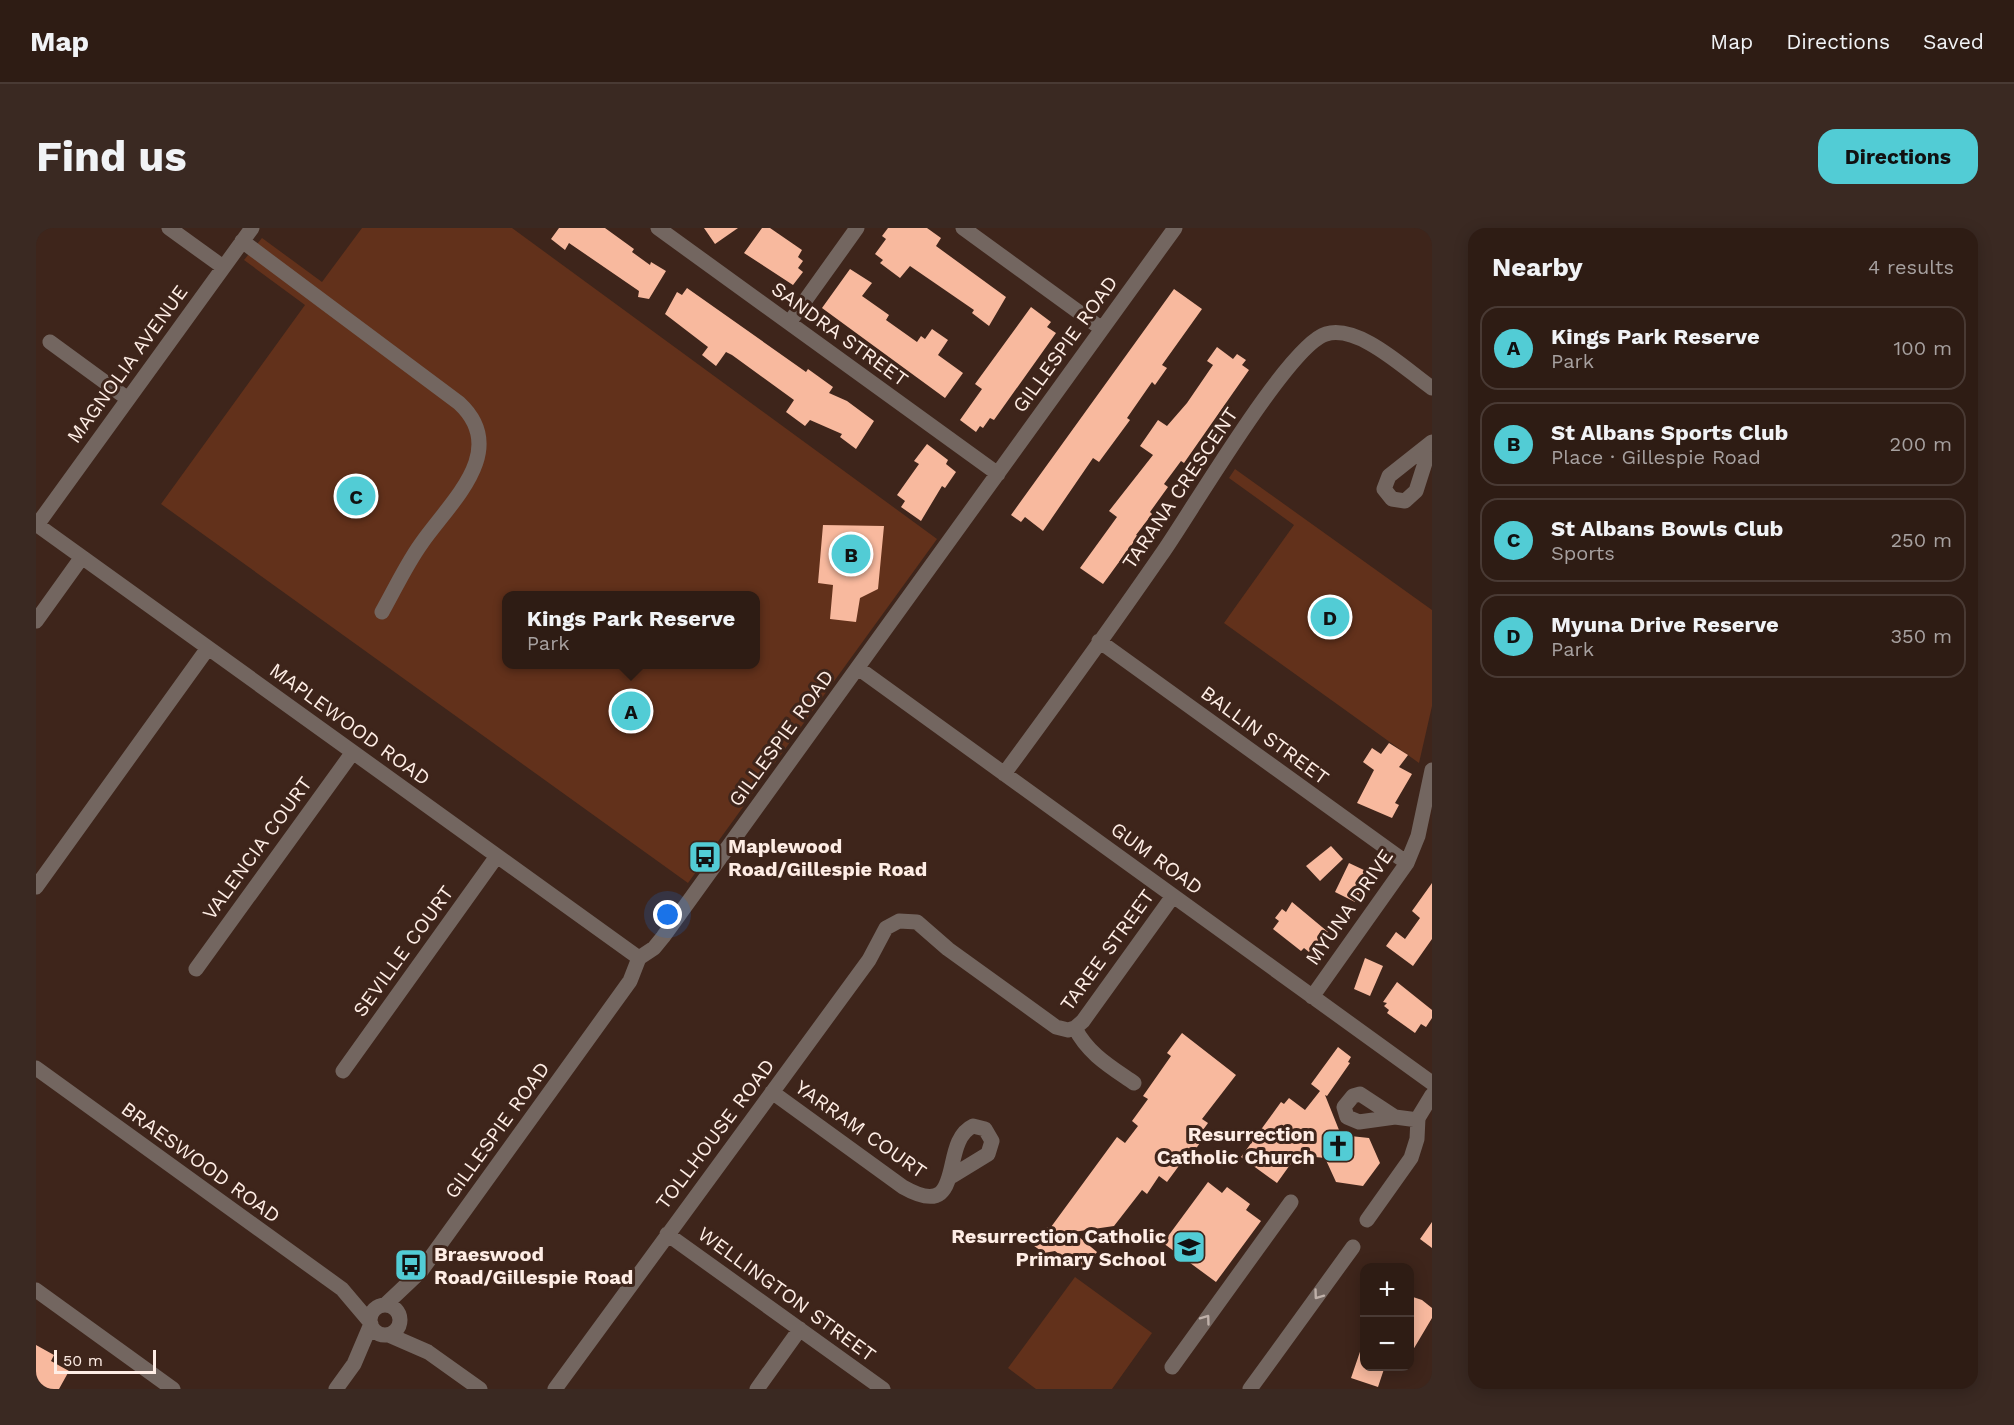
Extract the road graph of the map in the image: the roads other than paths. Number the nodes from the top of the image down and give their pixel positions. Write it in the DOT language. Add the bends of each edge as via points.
graph roads {
  1 [pos="169,228"];
  2 [pos="252,228"];
  3 [pos="658,228"];
  4 [pos="857,228"];
  5 [pos="963,228"];
  6 [pos="1175,228"];
  7 [pos="242,241"];
  8 [pos="223,267"];
  9 [pos="789,323"];
  10 [pos="1102,329"];
  11 [pos="50,342"];
  12 [pos="1432,388"];
  13 [pos="128,399"];
  14 [pos="998,474"];
  15 [pos="37,524"];
  16 [pos="82,557"];
  17 [pos="382,612"];
  18 [pos="36,621"];
  19 [pos="1099,641"];
  20 [pos="208,648"];
  21 [pos="858,668"];
  22 [pos="353,752"];
  23 [pos="1004,774"];
  24 [pos="1431,775"];
  25 [pos="497,856"];
  26 [pos="1407,863"];
  27 [pos="36,887"];
  28 [pos="1173,896"];
  29 [pos="639,958"];
  30 [pos="196,969"];
  31 [pos="1312,997"];
  32 [pos="1075,1028"];
  33 [pos="36,1068"];
  34 [pos="343,1071"];
  35 [pos="1134,1083"];
  36 [pos="1432,1083"];
  37 [pos="772,1092"];
  38 [pos="1432,1095"];
  39 [pos="1395,1117"];
  40 [pos="1418,1120"];
  41 [pos="952,1176"];
  42 [pos="1291,1202"];
  43 [pos="1367,1220"];
  44 [pos="667,1234"];
  45 [pos="1353,1247"];
  46 [pos="421,1270"];
  47 [pos="342,1289"];
  48 [pos="36,1290"];
  49 [pos="384,1305"];
  50 [pos="400,1315"];
  51 [pos="370,1323"];
  52 [pos="800,1329"];
  53 [pos="388,1335"];
  54 [pos="428,1352"];
  55 [pos="354,1364"];
  56 [pos="1172,1367"];
  57 [pos="173,1389"];
  58 [pos="336,1389"];
  59 [pos="480,1389"];
  60 [pos="555,1389"];
  61 [pos="757,1389"];
  62 [pos="883,1389"];
  63 [pos="1250,1389"];
  1 -- 8 [label="street"];
  2 -- 7 [label="street, MAGNOLIA AVENUE"];
  3 -- 9 [label="street, SANDRA STREET"];
  4 -- 9 [label="street"];
  5 -- 10 [label="street"];
  6 -- 10 [label="street, GILLESPIE ROAD"];
  7 -- 8 [label="street, MAGNOLIA AVENUE"];
  7 -- 17 [label="street" via="459,403 477,426 480,447 473,471 421,543"];
  8 -- 13 [label="street, MAGNOLIA AVENUE"];
  9 -- 14 [label="street, SANDRA STREET"];
  10 -- 14 [label="street, GILLESPIE ROAD"];
  11 -- 13 [label="street"];
  12 -- 19 [label="street, TARANA CRESCENT" via="1352,335 1326,334 1312,340 1229,450 1166,548"];
  13 -- 15 [label="street, MAGNOLIA AVENUE"];
  14 -- 21 [label="street, GILLESPIE ROAD"];
  15 -- 16 [label="street, MAPLEWOOD ROAD"];
  16 -- 18 [label="street"];
  16 -- 20 [label="street, MAPLEWOOD ROAD"];
  19 -- 23 [label="street, TARANA CRESCENT"];
  19 -- 26 [label="street, BALLIN STREET"];
  20 -- 22 [label="street, MAPLEWOOD ROAD"];
  20 -- 27 [label="street"];
  21 -- 23 [label="street, GUM ROAD"];
  21 -- 29 [label="street, GILLESPIE ROAD" via="663,937"];
  22 -- 25 [label="street, MAPLEWOOD ROAD"];
  22 -- 30 [label="street, VALENCIA COURT"];
  23 -- 28 [label="street, GUM ROAD"];
  24 -- 26 [label="street, MYUNA DRIVE" via="1418,836"];
  25 -- 29 [label="street, MAPLEWOOD ROAD"];
  25 -- 34 [label="street, SEVILLE COURT"];
  26 -- 31 [label="street, MYUNA DRIVE"];
  28 -- 31 [label="street, GUM ROAD"];
  28 -- 32 [label="street, TAREE STREET"];
  29 -- 46 [label="street, GILLESPIE ROAD" via="630,981"];
  31 -- 36 [label="street, GUM ROAD"];
  32 -- 35 [label="street" via="1093,1053"];
  32 -- 37 [label="street, TOLLHOUSE ROAD" via="1056,1027 917,922 898,921 886,928 868,960"];
  33 -- 47 [label="street, BRAESWOOD ROAD"];
  37 -- 41 [label="street, YARRAM COURT" via="917,1195 937,1195"];
  37 -- 44 [label="street, TOLLHOUSE ROAD"];
  38 -- 40 [label="street"];
  39 -- 40 [label="street"];
  40 -- 43 [label="street" via="1411,1158"];
  56 -- 42 [label="street, one-way"];
  44 -- 52 [label="street, WELLINGTON STREET"];
  44 -- 60 [label="street, TOLLHOUSE ROAD"];
  45 -- 63 [label="street, one-way"];
  46 -- 49 [label="street, GILLESPIE ROAD"];
  46 -- 50 [label="street, GILLESPIE ROAD"];
  47 -- 49 [label="street, BRAESWOOD ROAD"];
  47 -- 51 [label="street, BRAESWOOD ROAD"];
  48 -- 57 [label="street"];
  49 -- 50 [label="street" via="394,1307"];
  49 -- 51 [label="street" via="374,1310"];
  50 -- 53 [label="street" via="399,1326"];
  50 -- 54 [label="street"];
  51 -- 53 [label="street" via="376,1333"];
  51 -- 55 [label="street"];
  52 -- 61 [label="street"];
  52 -- 62 [label="street, WELLINGTON STREET"];
  53 -- 54 [label="street"];
  53 -- 55 [label="street"];
  54 -- 59 [label="street"];
  55 -- 58 [label="street"];
}
